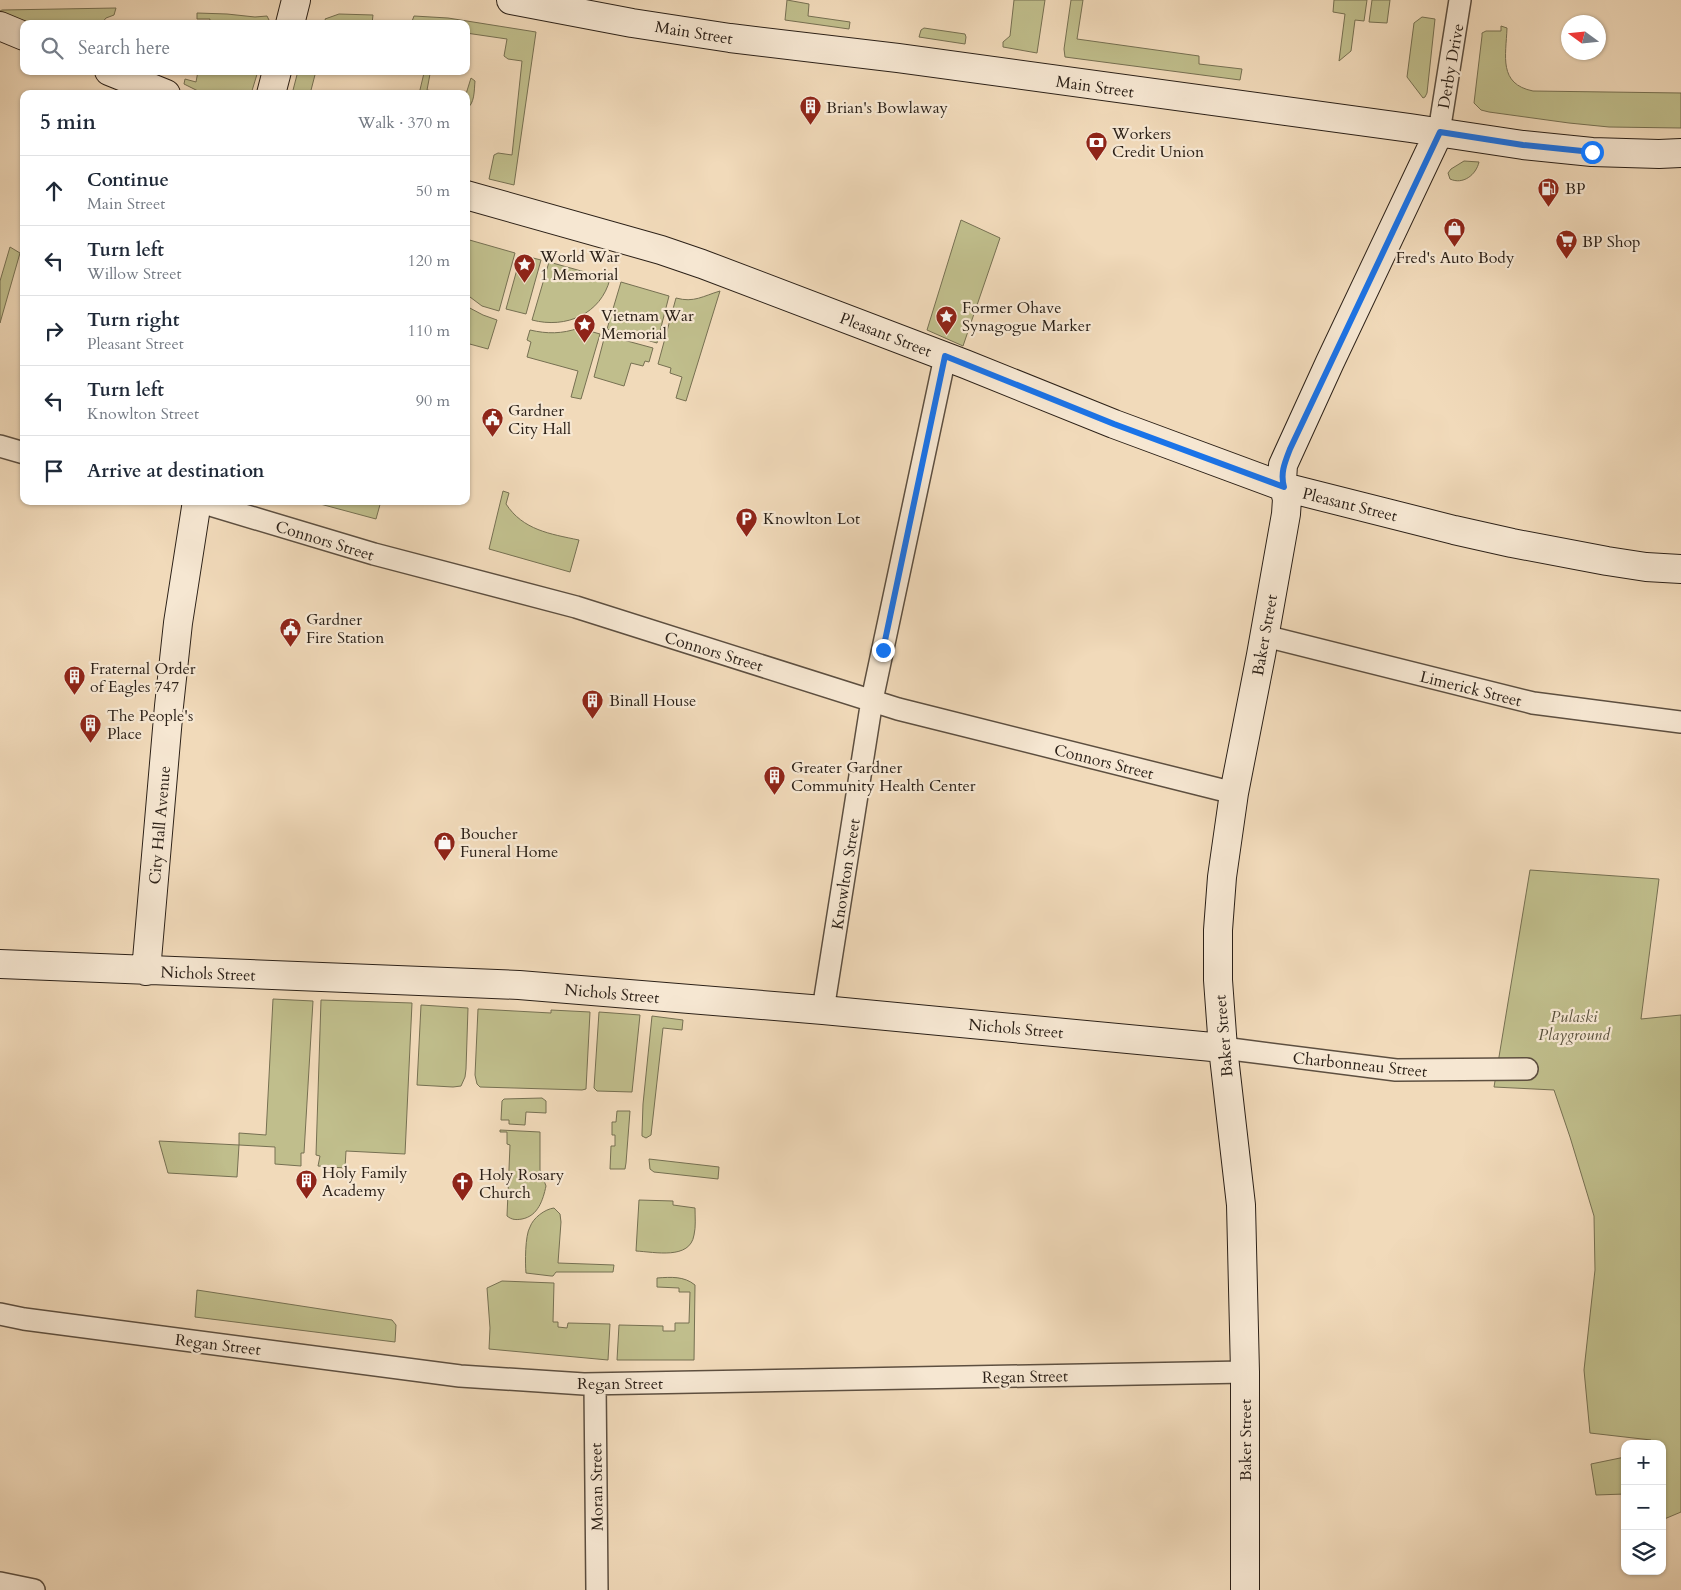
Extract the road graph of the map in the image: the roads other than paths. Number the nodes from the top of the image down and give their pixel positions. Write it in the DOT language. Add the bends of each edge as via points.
graph roads {
  1 [pos="296,0"];
  2 [pos="511,0"];
  3 [pos="1460,0"];
  4 [pos="291,20"];
  5 [pos="0,26"];
  6 [pos="20,34"];
  7 [pos="119,75"];
  8 [pos="276,75"];
  9 [pos="156,90"];
  10 [pos="272,90"];
  11 [pos="1440,132"];
  12 [pos="1681,153"];
  13 [pos="470,196"];
  14 [pos="945,356"];
  15 [pos="0,446"];
  16 [pos="20,452"];
  17 [pos="1284,487"];
  18 [pos="196,505"];
  19 [pos="210,505"];
  20 [pos="1681,569"];
  21 [pos="1264,636"];
  22 [pos="872,700"];
  23 [pos="1681,722"];
  24 [pos="1234,793"];
  25 [pos="0,964"];
  26 [pos="146,971"];
  27 [pos="823,1010"];
  28 [pos="1223,1048"];
  29 [pos="1527,1069"];
  30 [pos="0,1314"];
  31 [pos="1245,1372"];
  32 [pos="595,1384"];
  33 [pos="0,1584"];
  34 [pos="34,1590"];
  35 [pos="597,1590"];
  36 [pos="1245,1590"];
  1 -- 4 [label="street"];
  2 -- 11 [label="street, Main Street" via="717,36"];
  3 -- 11 [label="street, Derby Drive"];
  5 -- 6 [label="street"];
  7 -- 9 [label="street"];
  8 -- 10 [label="street"];
  11 -- 12 [label="street, Main Street" via="1566,150"];
  11 -- 17 [label="street, Baker Street" via="1290,449 1283,466"];
  13 -- 14 [label="street, Pleasant Street" via="696,262"];
  14 -- 17 [label="street, Pleasant Street" via="1114,424"];
  14 -- 22 [label="street, Knowlton Street"];
  15 -- 16 [label="street"];
  17 -- 20 [label="street, Pleasant Street" via="1512,543 1617,562"];
  17 -- 21 [label="street, Baker Street" via="1286,514"];
  18 -- 26 [label="street, City Hall Avenue" via="170,697"];
  19 -- 22 [label="street, Connors Street" via="374,554 576,607"];
  21 -- 23 [label="street, Limerick Street" via="1533,703"];
  21 -- 24 [label="street, Baker Street"];
  22 -- 24 [label="street, Connors Street"];
  22 -- 27 [label="street, Knowlton Street"];
  24 -- 28 [label="street, Baker Street" via="1218,930"];
  25 -- 26 [label="street, Nichols Street"];
  26 -- 27 [label="street, Nichols Street" via="519,985"];
  27 -- 28 [label="street, Nichols Street"];
  28 -- 29 [label="street, Charbonneau Street" via="1396,1070"];
  28 -- 31 [label="street, Baker Street" via="1241,1205"];
  30 -- 32 [label="street, Regan Street" via="460,1376"];
  31 -- 32 [label="street, Regan Street"];
  31 -- 36 [label="street, Baker Street"];
  32 -- 35 [label="street, Moran Street"];
  33 -- 34 [label="street"];
}
